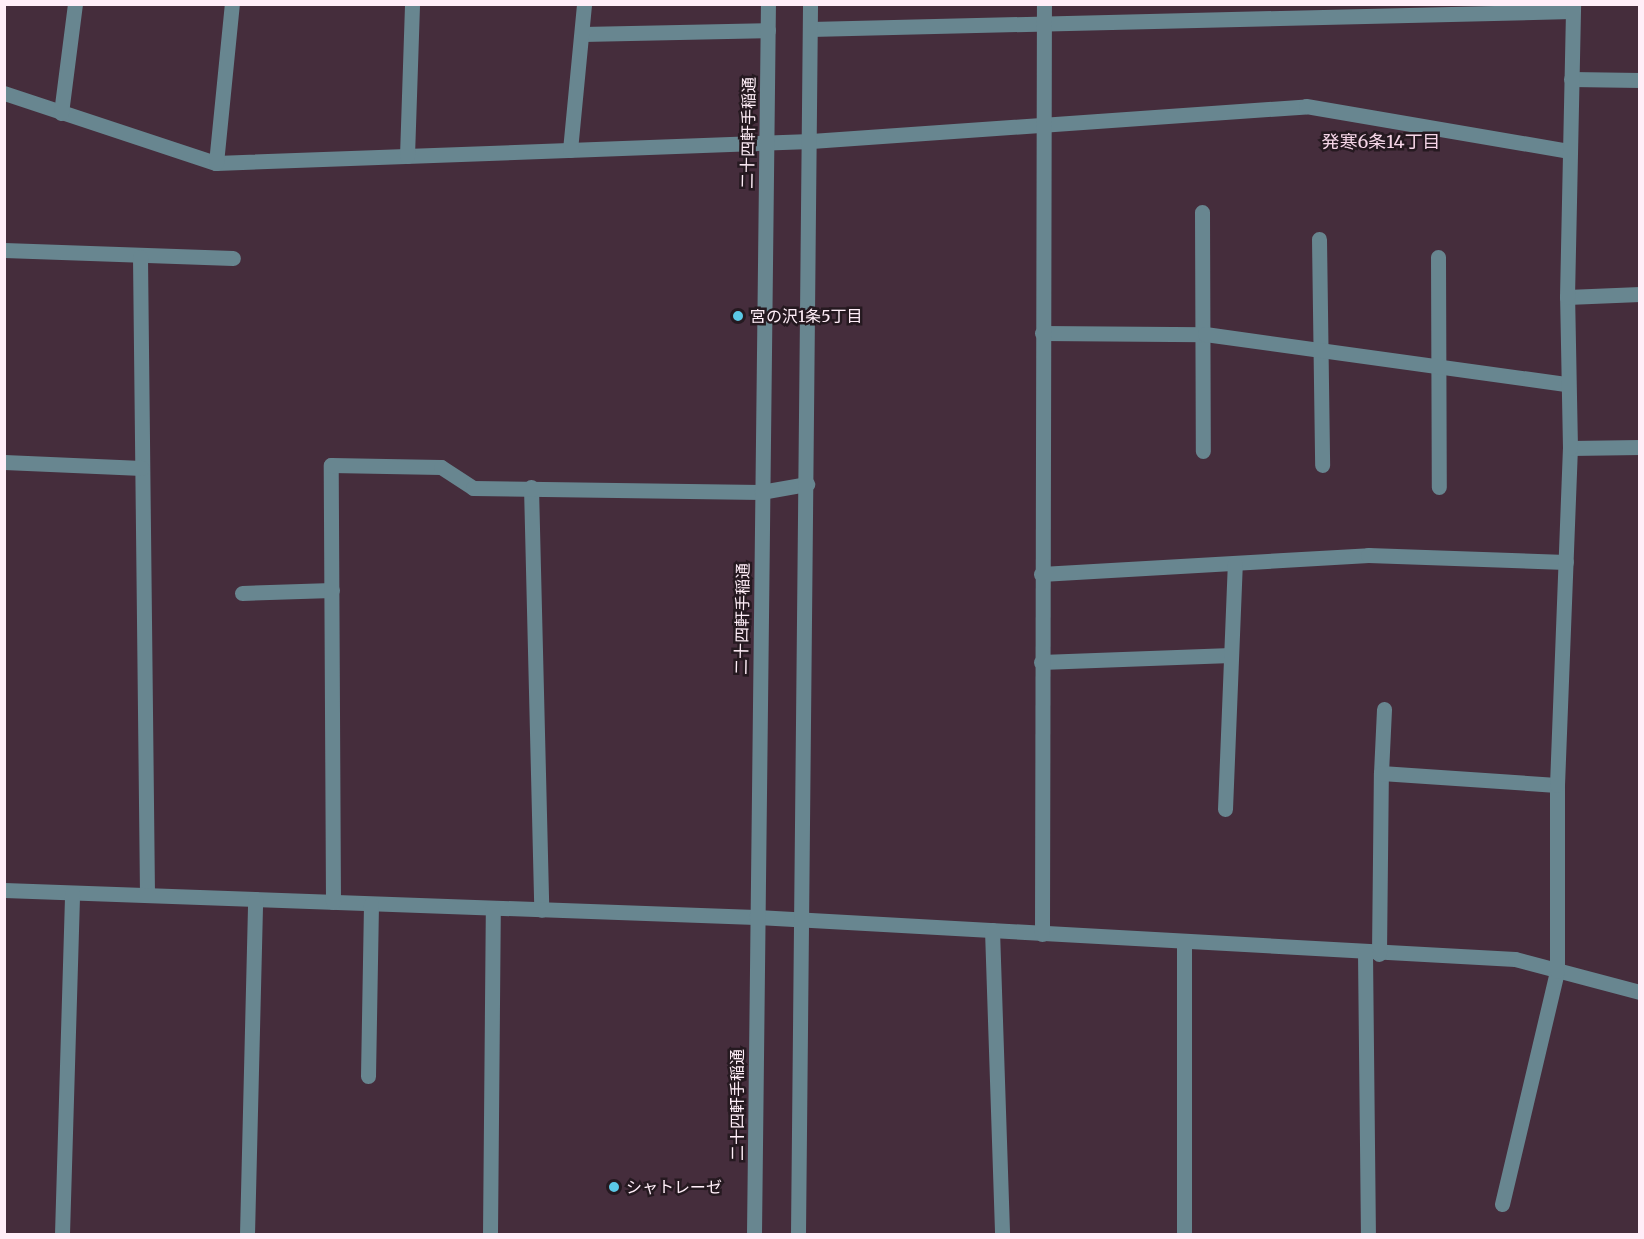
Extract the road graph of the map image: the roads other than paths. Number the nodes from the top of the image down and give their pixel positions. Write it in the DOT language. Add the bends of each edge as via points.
graph roads {
  1 [pos="75,4"];
  2 [pos="232,4"];
  3 [pos="412,4"];
  4 [pos="584,4"];
  5 [pos="768,4"];
  6 [pos="810,4"];
  7 [pos="1044,4"];
  8 [pos="1572,8"];
  9 [pos="1042,24"];
  10 [pos="810,29"];
  11 [pos="768,30"];
  12 [pos="582,34"];
  13 [pos="1570,79"];
  14 [pos="1640,80"];
  15 [pos="4,93"];
  16 [pos="61,113"];
  17 [pos="1041,124"];
  18 [pos="811,141"];
  19 [pos="766,143"];
  20 [pos="570,150"];
  21 [pos="1568,151"];
  22 [pos="406,156"];
  23 [pos="216,163"];
  24 [pos="1202,212"];
  25 [pos="1319,239"];
  26 [pos="4,250"];
  27 [pos="140,257"];
  28 [pos="1438,257"];
  29 [pos="233,258"];
  30 [pos="1640,294"];
  31 [pos="1567,297"];
  32 [pos="1042,333"];
  33 [pos="1205,334"];
  34 [pos="1324,347"];
  35 [pos="1436,363"];
  36 [pos="1566,384"];
  37 [pos="1640,447"];
  38 [pos="1570,448"];
  39 [pos="1203,451"];
  40 [pos="4,462"];
  41 [pos="1322,465"];
  42 [pos="142,468"];
  43 [pos="807,484"];
  44 [pos="531,487"];
  45 [pos="1439,487"];
  46 [pos="761,492"];
  47 [pos="1566,562"];
  48 [pos="1235,564"];
  49 [pos="1041,574"];
  50 [pos="332,590"];
  51 [pos="242,592"];
  52 [pos="1231,655"];
  53 [pos="1041,662"];
  54 [pos="1384,709"];
  55 [pos="1382,773"];
  56 [pos="1557,785"];
  57 [pos="1225,809"];
  58 [pos="4,890"];
  59 [pos="72,893"];
  60 [pos="147,896"];
  61 [pos="255,899"];
  62 [pos="333,902"];
  63 [pos="371,904"];
  64 [pos="493,908"];
  65 [pos="541,910"];
  66 [pos="756,917"];
  67 [pos="802,920"];
  68 [pos="992,930"];
  69 [pos="1042,934"];
  70 [pos="1184,941"];
  71 [pos="1372,954"];
  72 [pos="1557,971"];
  73 [pos="1640,992"];
  74 [pos="368,1076"];
  75 [pos="1502,1204"];
  76 [pos="62,1234"];
  77 [pos="247,1234"];
  78 [pos="490,1234"];
  79 [pos="754,1234"];
  80 [pos="798,1234"];
  81 [pos="1002,1234"];
  82 [pos="1184,1234"];
  83 [pos="1368,1234"];
  1 -- 16 [label="street"];
  2 -- 23 [label="street"];
  3 -- 22 [label="street"];
  4 -- 12 [label="street"];
  5 -- 11 [label="street, 二十四軒手稲通"];
  6 -- 10 [label="street"];
  7 -- 9 [label="street"];
  8 -- 9 [label="street"];
  8 -- 13 [label="street"];
  9 -- 10 [label="street"];
  9 -- 17 [label="street"];
  10 -- 18 [label="street"];
  11 -- 12 [label="street"];
  11 -- 19 [label="street, 二十四軒手稲通"];
  12 -- 20 [label="street"];
  13 -- 14 [label="street"];
  13 -- 21 [label="street"];
  15 -- 16 [label="street"];
  16 -- 23 [label="street"];
  17 -- 18 [label="street"];
  17 -- 21 [label="street" via="1305,106"];
  17 -- 32 [label="street"];
  18 -- 19 [label="street"];
  18 -- 43 [label="street"];
  19 -- 20 [label="street"];
  19 -- 46 [label="street, 二十四軒手稲通"];
  20 -- 22 [label="street"];
  21 -- 31 [label="street"];
  22 -- 23 [label="street"];
  24 -- 33 [label="street"];
  25 -- 34 [label="street"];
  26 -- 27 [label="street"];
  27 -- 29 [label="street"];
  27 -- 42 [label="street"];
  28 -- 35 [label="street"];
  30 -- 31 [label="street"];
  31 -- 36 [label="street"];
  32 -- 33 [label="street"];
  32 -- 49 [label="street"];
  33 -- 34 [label="street"];
  33 -- 39 [label="street"];
  34 -- 35 [label="street"];
  34 -- 41 [label="street"];
  35 -- 36 [label="street"];
  35 -- 45 [label="street"];
  36 -- 38 [label="street"];
  37 -- 38 [label="street"];
  38 -- 47 [label="street"];
  40 -- 42 [label="street"];
  42 -- 60 [label="street"];
  43 -- 46 [label="street"];
  43 -- 67 [label="street"];
  44 -- 46 [label="street"];
  44 -- 50 [label="street" via="473,488 441,467 331,465"];
  44 -- 65 [label="street"];
  46 -- 66 [label="street, 二十四軒手稲通"];
  47 -- 48 [label="street" via="1368,555"];
  47 -- 56 [label="street"];
  48 -- 49 [label="street"];
  48 -- 52 [label="street"];
  49 -- 53 [label="street"];
  50 -- 51 [label="street"];
  50 -- 62 [label="street"];
  52 -- 53 [label="street"];
  52 -- 57 [label="street"];
  53 -- 69 [label="street"];
  54 -- 55 [label="street"];
  55 -- 56 [label="street"];
  55 -- 71 [label="street"];
  56 -- 72 [label="street"];
  58 -- 59 [label="street"];
  59 -- 60 [label="street"];
  59 -- 76 [label="street"];
  60 -- 61 [label="street"];
  61 -- 62 [label="street"];
  61 -- 77 [label="street"];
  62 -- 63 [label="street"];
  63 -- 64 [label="street"];
  63 -- 74 [label="street"];
  64 -- 65 [label="street"];
  64 -- 78 [label="street"];
  65 -- 66 [label="street"];
  66 -- 67 [label="street"];
  66 -- 79 [label="street, 二十四軒手稲通"];
  67 -- 68 [label="street"];
  67 -- 80 [label="street"];
  68 -- 69 [label="street"];
  68 -- 81 [label="street"];
  69 -- 70 [label="street"];
  70 -- 71 [label="street"];
  70 -- 82 [label="street"];
  71 -- 72 [label="street" via="1515,959"];
  71 -- 83 [label="street"];
  72 -- 73 [label="street"];
  72 -- 75 [label="street"];
}
